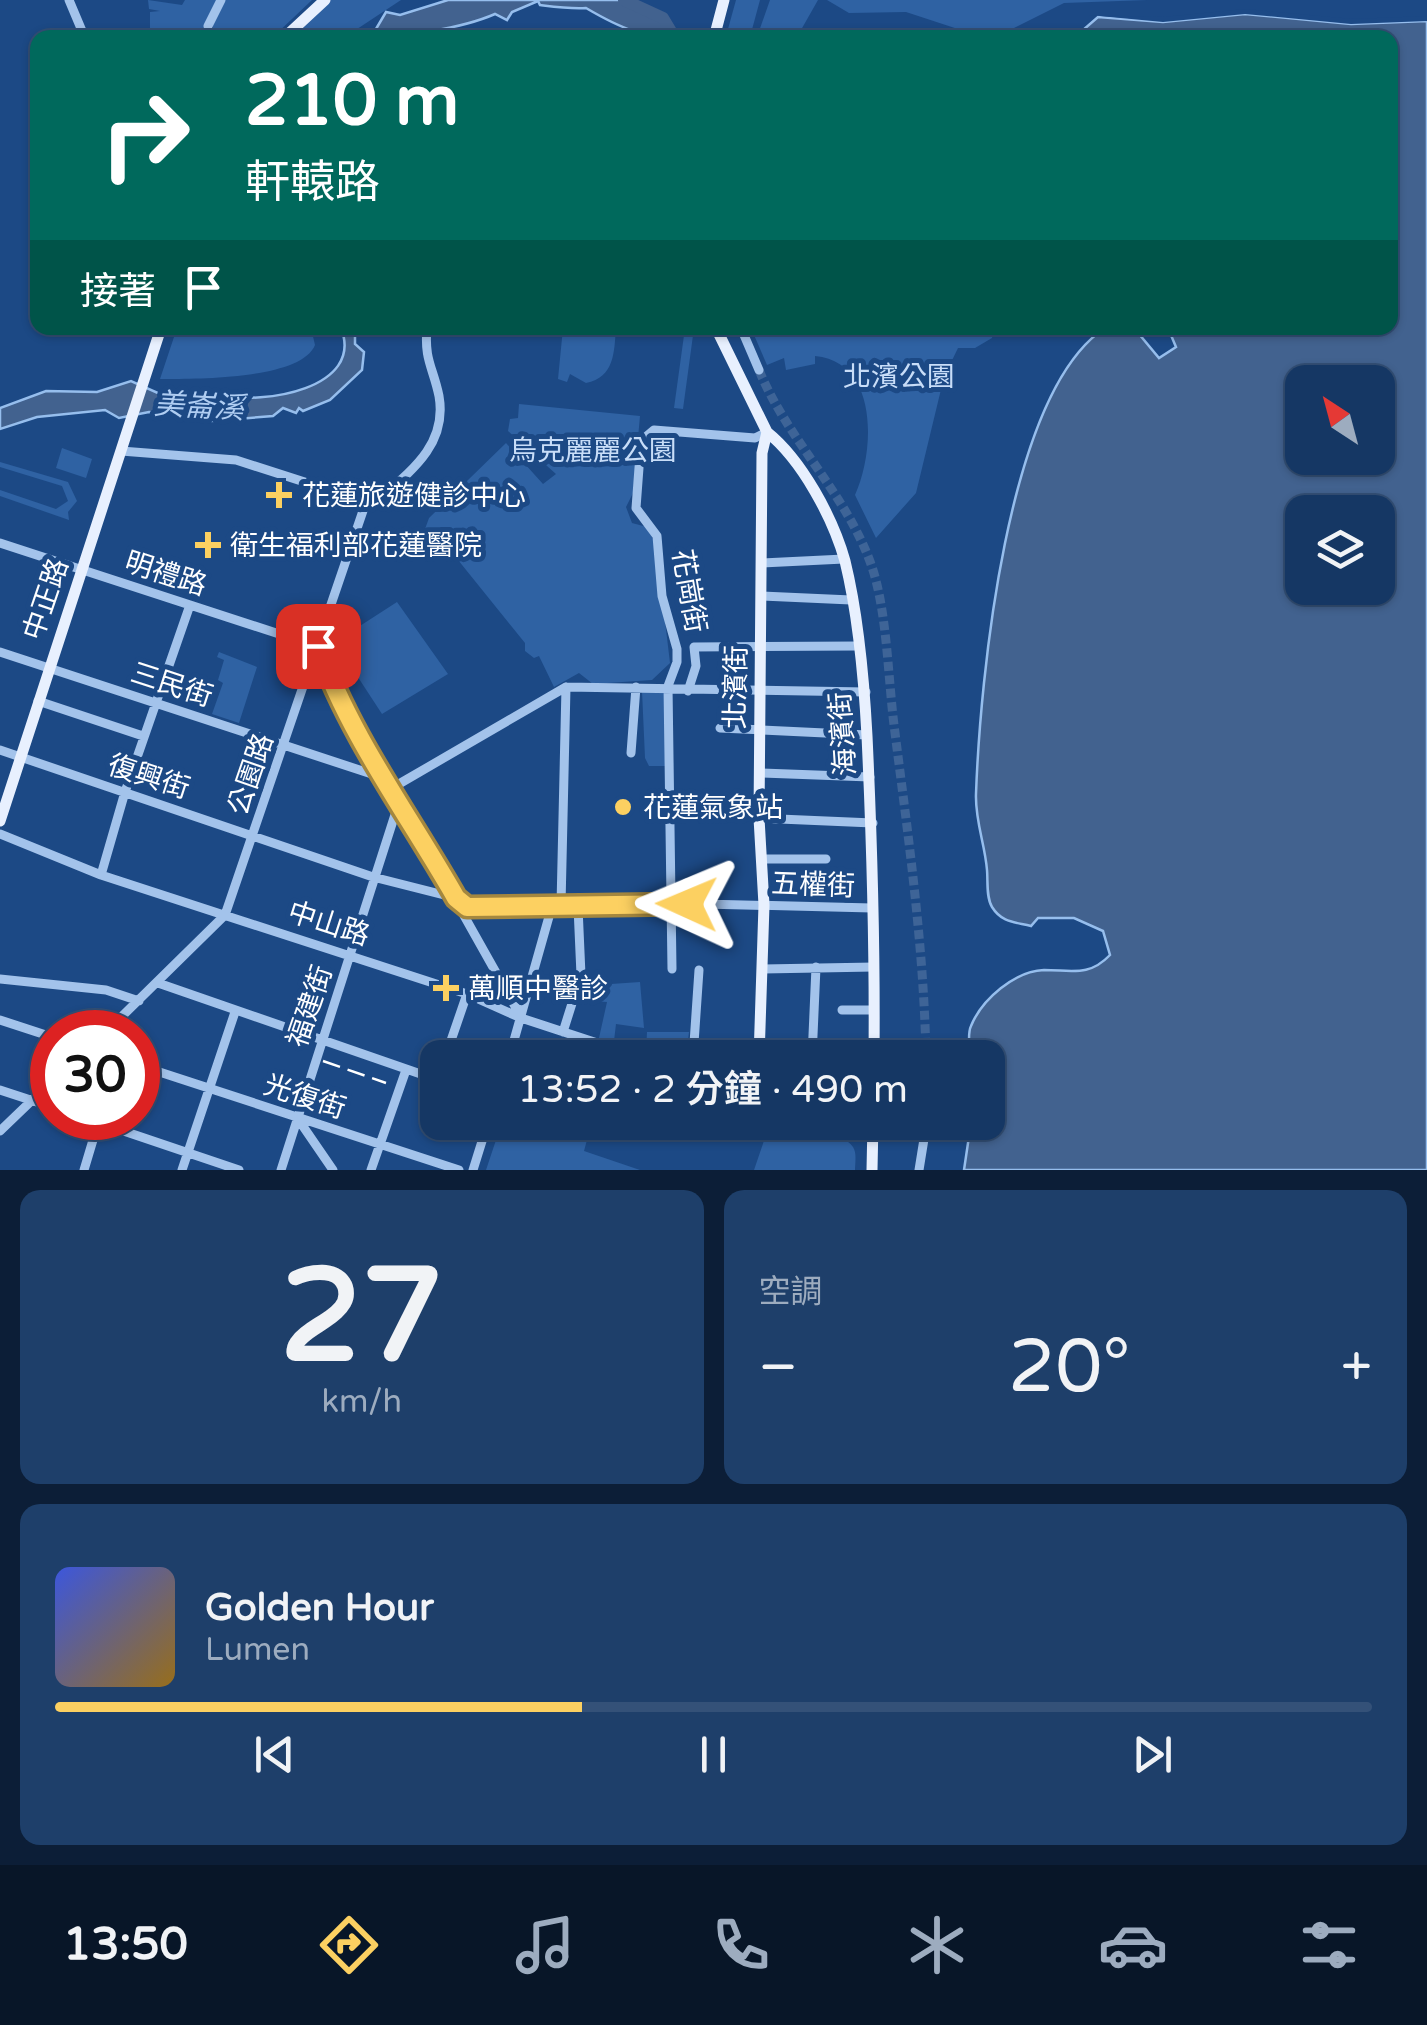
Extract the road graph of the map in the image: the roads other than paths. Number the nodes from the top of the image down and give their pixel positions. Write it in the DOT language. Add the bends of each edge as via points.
graph roads {
  1 [pos="69,0"];
  2 [pos="220,0"];
  3 [pos="325,0"];
  4 [pos="208,26"];
  5 [pos="82,30"];
  6 [pos="293,30"];
  7 [pos="160,335"];
  8 [pos="426,335"];
  9 [pos="719,335"];
  10 [pos="744,335"];
  11 [pos="759,370"];
  12 [pos="767,432"];
  13 [pos="121,451"];
  14 [pos="366,502"];
  15 [pos="0,543"];
  16 [pos="844,559"];
  17 [pos="762,562"];
  18 [pos="82,570"];
  19 [pos="761,596"];
  20 [pos="851,600"];
  21 [pos="190,604"];
  22 [pos="761,645"];
  23 [pos="318,646"];
  24 [pos="858,646"];
  25 [pos="0,652"];
  26 [pos="48,668"];
  27 [pos="668,686"];
  28 [pos="566,687"];
  29 [pos="636,687"];
  30 [pos="762,690"];
  31 [pos="688,691"];
  32 [pos="866,692"];
  33 [pos="38,701"];
  34 [pos="158,703"];
  35 [pos="720,728"];
  36 [pos="759,732"];
  37 [pos="867,735"];
  38 [pos="143,736"];
  39 [pos="284,743"];
  40 [pos="0,750"];
  41 [pos="632,753"];
  42 [pos="22,757"];
  43 [pos="760,773"];
  44 [pos="870,777"];
  45 [pos="390,783"];
  46 [pos="124,792"];
  47 [pos="400,800"];
  48 [pos="759,818"];
  49 [pos="0,821"];
  50 [pos="872,823"];
  51 [pos="0,834"];
  52 [pos="253,834"];
  53 [pos="763,859"];
  54 [pos="826,859"];
  55 [pos="101,875"];
  56 [pos="374,876"];
  57 [pos="686,883"];
  58 [pos="456,898"];
  59 [pos="670,904"];
  60 [pos="687,904"];
  61 [pos="764,905"];
  62 [pos="556,906"];
  63 [pos="578,907"];
  64 [pos="872,908"];
  65 [pos="225,916"];
  66 [pos="350,956"];
  67 [pos="816,967"];
  68 [pos="874,967"];
  69 [pos="672,969"];
  70 [pos="763,969"];
  71 [pos="698,970"];
  72 [pos="0,980"];
  73 [pos="158,983"];
  74 [pos="467,994"];
  75 [pos="140,1001"];
  76 [pos="130,1010"];
  77 [pos="842,1010"];
  78 [pos="874,1010"];
  79 [pos="235,1012"];
  80 [pos="521,1018"];
  81 [pos="0,1020"];
  82 [pos="30,1030"];
  83 [pos="563,1032"];
  84 [pos="451,1040"];
  85 [pos="514,1040"];
  86 [pos="588,1040"];
  87 [pos="694,1040"];
  88 [pos="759,1040"];
  89 [pos="813,1040"];
  90 [pos="874,1040"];
  91 [pos="320,1042"];
  92 [pos="406,1070"];
  93 [pos="160,1071"];
  94 [pos="420,1074"];
  95 [pos="209,1088"];
  96 [pos="0,1090"];
  97 [pos="30,1099"];
  98 [pos="30,1102"];
  99 [pos="296,1117"];
  100 [pos="0,1131"];
  101 [pos="93,1140"];
  102 [pos="151,1140"];
  103 [pos="482,1140"];
  104 [pos="872,1140"];
  105 [pos="924,1140"];
  106 [pos="380,1144"];
  107 [pos="188,1154"];
  108 [pos="84,1170"];
  109 [pos="182,1170"];
  110 [pos="239,1170"];
  111 [pos="281,1170"];
  112 [pos="333,1170"];
  113 [pos="372,1170"];
  114 [pos="459,1170"];
  115 [pos="473,1170"];
  116 [pos="868,1170"];
  117 [pos="918,1170"];
  1 -- 5 [label="street"];
  2 -- 4 [label="street"];
  3 -- 6 [label="main road"];
  7 -- 13 [label="main road, 中正路"];
  8 -- 14 [label="street" via="424,355 438,392 436,436 429,454 373,504"];
  9 -- 12 [label="main road"];
  10 -- 11 [label="street"];
  12 -- 16 [label="main road, 海濱街" via="799,469"];
  12 -- 17 [label="main road, 北濱街"];
  12 -- 27 [label="street, 花崗街" via="755,438 654,430 641,441 636,508 658,536 662,596 677,649"];
  13 -- 14 [label="street" via="236,460"];
  13 -- 18 [label="main road, 中正路"];
  14 -- 23 [label="street, 公園路"];
  15 -- 18 [label="street, 明禮路"];
  16 -- 17 [label="street"];
  16 -- 20 [label="main road, 海濱街"];
  17 -- 19 [label="main road, 北濱街"];
  18 -- 21 [label="street, 明禮路"];
  18 -- 26 [label="main road, 中正路"];
  19 -- 20 [label="street"];
  19 -- 22 [label="main road, 北濱街"];
  20 -- 24 [label="main road, 海濱街"];
  21 -- 23 [label="street, 明禮路"];
  21 -- 34 [label="street"];
  22 -- 24 [label="street"];
  22 -- 30 [label="main road, 北濱街"];
  22 -- 31 [label="street" via="694,646"];
  23 -- 39 [label="street, 公園路"];
  23 -- 45 [label="street"];
  24 -- 32 [label="main road, 海濱街"];
  25 -- 26 [label="street, 三民街"];
  26 -- 33 [label="main road, 中正路"];
  26 -- 34 [label="street, 三民街"];
  27 -- 29 [label="street"];
  27 -- 31 [label="street"];
  27 -- 59 [label="street, 花崗街"];
  28 -- 29 [label="street"];
  28 -- 45 [label="street"];
  28 -- 62 [label="street"];
  29 -- 41 [label="street"];
  30 -- 31 [label="street"];
  30 -- 32 [label="street"];
  30 -- 36 [label="main road, 北濱街"];
  32 -- 37 [label="main road, 海濱街"];
  33 -- 38 [label="street"];
  33 -- 42 [label="main road, 中正路"];
  34 -- 38 [label="street"];
  34 -- 39 [label="street, 三民街"];
  35 -- 36 [label="street"];
  36 -- 37 [label="street"];
  36 -- 43 [label="main road, 北濱街"];
  37 -- 44 [label="main road, 海濱街"];
  38 -- 46 [label="street"];
  39 -- 45 [label="street, 三民街"];
  39 -- 52 [label="street, 公園路"];
  40 -- 42 [label="street, 復興街"];
  42 -- 46 [label="street, 復興街"];
  42 -- 49 [label="main road, 中正路"];
  43 -- 44 [label="street"];
  43 -- 48 [label="main road, 北濱街"];
  44 -- 50 [label="main road, 海濱街"];
  45 -- 47 [label="street"];
  46 -- 52 [label="street, 復興街"];
  46 -- 55 [label="street"];
  47 -- 56 [label="street, 福建街"];
  47 -- 58 [label="street"];
  48 -- 50 [label="street"];
  48 -- 53 [label="main road, 北濱街"];
  50 -- 64 [label="main road, 海濱街"];
  51 -- 55 [label="street, 中山路"];
  52 -- 56 [label="street, 復興街"];
  52 -- 65 [label="street, 公園路"];
  53 -- 54 [label="street"];
  53 -- 61 [label="main road, 北濱街"];
  55 -- 65 [label="street, 中山路"];
  56 -- 58 [label="street, 復興街"];
  56 -- 66 [label="street, 福建街"];
  57 -- 60 [label="street"];
  58 -- 62 [label="street, 五權街" via="467,907"];
  58 -- 80 [label="street"];
  59 -- 60 [label="street, 五權街"];
  59 -- 63 [label="street, 五權街"];
  59 -- 69 [label="street, 花崗街"];
  60 -- 61 [label="street, 五權街"];
  61 -- 64 [label="street, 五權街"];
  61 -- 70 [label="main road, 北濱街"];
  62 -- 63 [label="street, 五權街"];
  62 -- 80 [label="street"];
  63 -- 83 [label="street" via="581,975"];
  64 -- 68 [label="main road, 海濱街"];
  65 -- 66 [label="street, 中山路"];
  65 -- 73 [label="street"];
  66 -- 74 [label="street, 中山路"];
  66 -- 91 [label="street, 福建街"];
  67 -- 68 [label="street"];
  67 -- 70 [label="street"];
  67 -- 89 [label="street"];
  68 -- 78 [label="main road, 海濱街"];
  70 -- 88 [label="main road, 北濱街"];
  71 -- 87 [label="street"];
  72 -- 75 [label="street" via="106,990"];
  73 -- 75 [label="street"];
  73 -- 79 [label="street"];
  74 -- 80 [label="street, 中山路"];
  74 -- 84 [label="street"];
  75 -- 76 [label="street"];
  77 -- 78 [label="street"];
  78 -- 90 [label="main road, 海濱街"];
  79 -- 91 [label="street"];
  79 -- 95 [label="street"];
  80 -- 83 [label="street, 中山路"];
  80 -- 85 [label="street"];
  81 -- 82 [label="street"];
  83 -- 86 [label="street, 中山路"];
  91 -- 92 [label="street"];
  91 -- 99 [label="street, 福建街"];
  92 -- 94 [label="street"];
  92 -- 106 [label="street"];
  93 -- 95 [label="street, 光復街"];
  95 -- 99 [label="street, 光復街"];
  95 -- 107 [label="street"];
  96 -- 97 [label="street"];
  98 -- 100 [label="street"];
  99 -- 106 [label="street, 光復街"];
  99 -- 111 [label="street, 福建街"];
  99 -- 112 [label="street"];
  101 -- 108 [label="street"];
  102 -- 107 [label="street"];
  103 -- 115 [label="street"];
  104 -- 116 [label="main road"];
  105 -- 117 [label="street"];
  106 -- 113 [label="street"];
  106 -- 114 [label="street, 光復街"];
  107 -- 109 [label="street"];
  107 -- 110 [label="street"];
}
